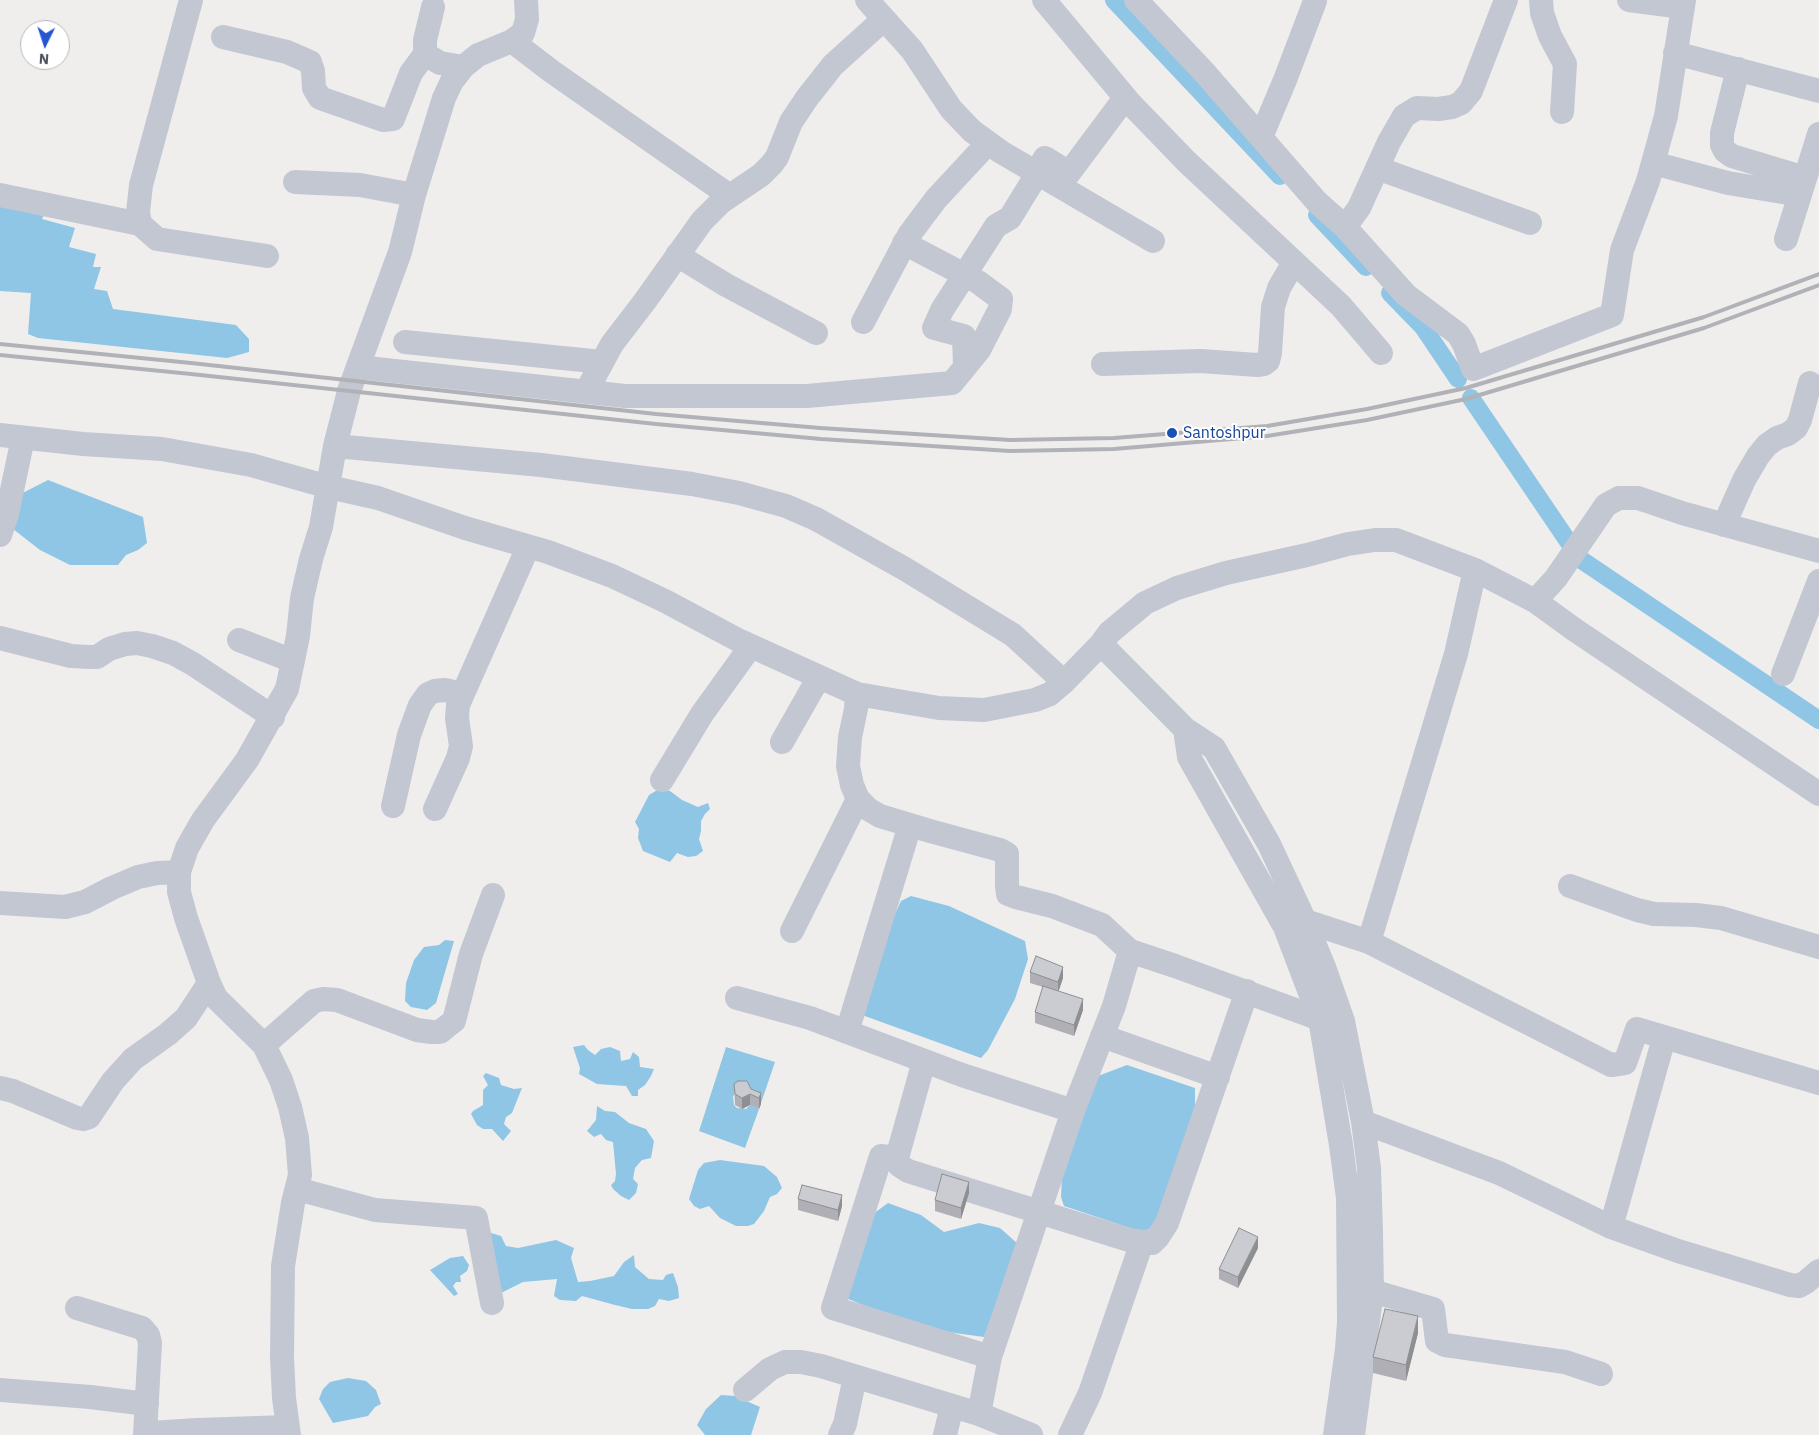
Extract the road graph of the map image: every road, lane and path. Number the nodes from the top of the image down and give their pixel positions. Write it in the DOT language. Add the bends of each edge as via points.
graph roads {
  1 [pos="191,0"];
  2 [pos="526,0"];
  3 [pos="867,0"];
  4 [pos="1044,0"];
  5 [pos="1506,0"];
  6 [pos="1541,0"];
  7 [pos="1629,0"];
  8 [pos="1316,1"];
  9 [pos="1144,3"];
  10 [pos="1683,4"];
  11 [pos="433,7"];
  12 [pos="884,19"];
  13 [pos="223,37"];
  14 [pos="512,41"];
  15 [pos="1675,53"];
  16 [pos="425,54"];
  17 [pos="463,67"];
  18 [pos="1738,69"];
  19 [pos="1819,91"];
  20 [pos="1125,98"];
  21 [pos="1562,112"];
  22 [pos="1819,134"];
  23 [pos="1261,137"];
  24 [pos="988,143"];
  25 [pos="1653,163"];
  26 [pos="1377,168"];
  27 [pos="1036,173"];
  28 [pos="294,182"];
  29 [pos="1803,186"];
  30 [pos="0,195"];
  31 [pos="414,195"];
  32 [pos="730,196"];
  33 [pos="1530,223"];
  34 [pos="140,224"];
  35 [pos="1345,227"];
  36 [pos="1786,239"];
  37 [pos="1153,241"];
  38 [pos="904,243"];
  39 [pos="677,255"];
  40 [pos="267,256"];
  41 [pos="1294,262"];
  42 [pos="964,275"];
  43 [pos="863,322"];
  44 [pos="816,333"];
  45 [pos="406,342"];
  46 [pos="1381,353"];
  47 [pos="602,362"];
  48 [pos="1103,364"];
  49 [pos="358,367"];
  50 [pos="965,367"];
  51 [pos="1810,383"];
  52 [pos="586,392"];
  53 [pos="0,435"];
  54 [pos="23,438"];
  55 [pos="335,446"];
  56 [pos="329,487"];
  57 [pos="1724,525"];
  58 [pos="0,535"];
  59 [pos="528,547"];
  60 [pos="1819,551"];
  61 [pos="1475,570"];
  62 [pos="1819,581"];
  63 [pos="1535,601"];
  64 [pos="0,638"];
  65 [pos="239,640"];
  66 [pos="1101,644"];
  67 [pos="751,646"];
  68 [pos="293,662"];
  69 [pos="1783,674"];
  70 [pos="819,677"];
  71 [pos="1064,682"];
  72 [pos="462,694"];
  73 [pos="857,694"];
  74 [pos="273,717"];
  75 [pos="782,742"];
  76 [pos="662,780"];
  77 [pos="1819,794"];
  78 [pos="858,799"];
  79 [pos="394,806"];
  80 [pos="436,809"];
  81 [pos="910,825"];
  82 [pos="179,872"];
  83 [pos="1570,886"];
  84 [pos="493,895"];
  85 [pos="0,902"];
  86 [pos="1295,924"];
  87 [pos="792,931"];
  88 [pos="1369,942"];
  89 [pos="1819,947"];
  90 [pos="1130,951"];
  91 [pos="209,983"];
  92 [pos="1247,992"];
  93 [pos="737,998"];
  94 [pos="1320,1019"];
  95 [pos="847,1032"];
  96 [pos="1102,1036"];
  97 [pos="1664,1038"];
  98 [pos="264,1045"];
  99 [pos="924,1061"];
  100 [pos="1218,1077"];
  101 [pos="1819,1083"];
  102 [pos="0,1088"];
  103 [pos="1072,1112"];
  104 [pos="1363,1122"];
  105 [pos="897,1158"];
  106 [pos="297,1189"];
  107 [pos="1039,1211"];
  108 [pos="1611,1226"];
  109 [pos="1142,1242"];
  110 [pos="1819,1271"];
  111 [pos="1372,1291"];
  112 [pos="492,1302"];
  113 [pos="77,1308"];
  114 [pos="990,1357"];
  115 [pos="1601,1374"];
  116 [pos="855,1376"];
  117 [pos="0,1390"];
  118 [pos="745,1390"];
  119 [pos="147,1404"];
  120 [pos="952,1406"];
  121 [pos="979,1414"];
  122 [pos="288,1431"];
  123 [pos="147,1435"];
  124 [pos="840,1435"];
  125 [pos="945,1435"];
  126 [pos="1031,1435"];
  127 [pos="1070,1435"];
  128 [pos="1334,1435"];
  129 [pos="1354,1435"];
  1 -- 34 [label="street" via="141,185"];
  2 -- 14 [label="street" via="527,19 523,33"];
  3 -- 12 [label="street"];
  4 -- 20 [label="street"];
  5 -- 26 [label="street" via="1471,91 1461,103 1452,107 1417,108 1404,116"];
  6 -- 21 [label="street" via="1550,36 1565,64"];
  7 -- 10 [label="street"];
  8 -- 23 [label="street"];
  9 -- 23 [label="street"];
  10 -- 15 [label="street"];
  11 -- 16 [label="street"];
  12 -- 24 [label="street" via="912,50 951,109"];
  12 -- 32 [label="street" via="833,65 807,98 791,122 772,164"];
  13 -- 16 [label="street" via="287,52 310,62 314,88 320,98 383,120 393,119 411,73"];
  14 -- 17 [label="street" via="478,55"];
  14 -- 32 [label="street" via="551,72"];
  15 -- 18 [label="street"];
  15 -- 25 [label="street" via="1666,116"];
  16 -- 17 [label="street" via="440,63"];
  17 -- 31 [label="street" via="444,98"];
  18 -- 19 [label="street"];
  18 -- 29 [label="street" via="1722,133 1725,151"];
  20 -- 27 [label="street" via="1069,173 1045,158"];
  20 -- 41 [label="street" via="1187,162"];
  22 -- 29 [label="street"];
  23 -- 35 [label="street" via="1317,202"];
  24 -- 27 [label="street"];
  24 -- 38 [label="street" via="936,199"];
  25 -- 29 [label="street" via="1728,183"];
  25 -- 35 [label="street" via="1622,250 1612,316 1473,369 1458,334 1406,295"];
  26 -- 33 [label="street"];
  26 -- 35 [label="street" via="1359,208"];
  27 -- 37 [label="street"];
  27 -- 42 [label="street" via="1010,218 996,226"];
  28 -- 31 [label="street" via="360,186"];
  29 -- 36 [label="street"];
  30 -- 34 [label="street"];
  31 -- 49 [label="street" via="400,252"];
  32 -- 39 [label="street" via="702,221"];
  34 -- 40 [label="street" via="157,240"];
  38 -- 42 [label="street"];
  38 -- 43 [label="street"];
  39 -- 44 [label="street"];
  39 -- 47 [label="street"];
  41 -- 46 [label="street" via="1341,306"];
  41 -- 48 [label="street" via="1279,288 1273,307 1270,353 1264,364 1201,361"];
  42 -- 50 [label="street" via="998,295 1002,304 979,350"];
  42 -- 50 [label="street" via="934,328 964,336"];
  45 -- 47 [label="street"];
  47 -- 52 [label="street"];
  49 -- 52 [label="street"];
  49 -- 55 [label="street"];
  50 -- 52 [label="street" via="952,383 807,396 625,396"];
  51 -- 57 [label="street" via="1796,428 1767,444 1758,456"];
  53 -- 54 [label="street"];
  54 -- 56 [label="street" via="162,450 251,464"];
  54 -- 58 [label="street"];
  55 -- 56 [label="street"];
  55 -- 71 [label="street" via="692,484 786,506 816,518 1013,635"];
  56 -- 59 [label="street" via="378,498"];
  56 -- 68 [label="street" via="302,598"];
  57 -- 60 [label="street"];
  57 -- 63 [label="street" via="1638,498 1619,498 1606,505 1556,578"];
  59 -- 67 [label="street" via="612,576"];
  59 -- 72 [label="street"];
  61 -- 63 [label="street"];
  61 -- 66 [label="street" via="1396,540 1348,544 1177,588 1145,603 1109,633"];
  61 -- 88 [label="street" via="1456,654"];
  62 -- 69 [label="street"];
  63 -- 77 [label="street"];
  64 -- 74 [label="street" via="71,656 89,657 97,657 125,644 152,646 193,664"];
  65 -- 68 [label="street"];
  66 -- 71 [label="street"];
  66 -- 86 [label="street" via="1185,729 1189,757"];
  67 -- 70 [label="street"];
  67 -- 76 [label="street" via="702,714"];
  68 -- 74 [label="street" via="287,689"];
  70 -- 73 [label="street"];
  70 -- 75 [label="street"];
  71 -- 73 [label="street" via="1050,694 1035,700 984,710 940,708"];
  72 -- 79 [label="street" via="435,691 428,694 420,705 409,735"];
  72 -- 80 [label="street" via="456,718 460,741 458,758"];
  73 -- 78 [label="street" via="848,766"];
  74 -- 82 [label="street" via="247,760 203,820 187,848"];
  78 -- 81 [label="street" via="880,816"];
  78 -- 87 [label="street"];
  81 -- 90 [label="street" via="1007,854 1008,894 1052,906 1102,926"];
  81 -- 95 [label="street"];
  82 -- 85 [label="street" via="138,877 85,902 65,907"];
  82 -- 91 [label="street" via="179,892 186,918"];
  83 -- 89 [label="street" via="1637,910 1721,918"];
  84 -- 98 [label="street" via="471,954 454,1021 440,1032 417,1030 337,1000 322,999 314,1001"];
  86 -- 88 [label="street"];
  86 -- 94 [label="street"];
  86 -- 104 [label="street" via="1324,967 1343,1020"];
  88 -- 97 [label="street" via="1610,1065 1625,1063 1637,1029"];
  90 -- 92 [label="street"];
  90 -- 96 [label="street"];
  91 -- 98 [label="street" via="216,998"];
  91 -- 102 [label="street" via="186,1018 133,1059 89,1117 77,1118"];
  92 -- 94 [label="street"];
  92 -- 100 [label="street"];
  93 -- 95 [label="street"];
  94 -- 128 [label="street" via="1348,1198 1349,1322"];
  95 -- 99 [label="street"];
  96 -- 100 [label="street"];
  96 -- 103 [label="street"];
  97 -- 101 [label="street"];
  97 -- 108 [label="street"];
  98 -- 106 [label="street" via="282,1080 294,1123 300,1175"];
  99 -- 103 [label="street"];
  99 -- 105 [label="street"];
  100 -- 109 [label="street" via="1167,1223 1152,1243"];
  103 -- 107 [label="street"];
  104 -- 108 [label="street" via="1499,1173"];
  104 -- 111 [label="street" via="1369,1168"];
  105 -- 107 [label="street" via="899,1165 908,1171"];
  105 -- 114 [label="street" via="881,1156 833,1308"];
  106 -- 112 [label="street" via="376,1210 476,1218"];
  106 -- 122 [label="street" via="283,1266 282,1357"];
  107 -- 109 [label="street"];
  107 -- 114 [label="street"];
  108 -- 110 [label="street" via="1678,1251 1790,1285 1800,1286"];
  109 -- 127 [label="street" via="1090,1393"];
  111 -- 115 [label="street" via="1433,1309 1438,1341 1445,1345 1565,1362"];
  111 -- 129 [label="street"];
  113 -- 119 [label="street" via="142,1328 148,1335"];
  114 -- 121 [label="street"];
  116 -- 118 [label="street" via="808,1364 785,1362"];
  116 -- 120 [label="street"];
  116 -- 124 [label="street"];
  117 -- 119 [label="street"];
  119 -- 123 [label="street"];
  120 -- 121 [label="street"];
  120 -- 125 [label="street"];
  121 -- 126 [label="street"];
  122 -- 123 [label="street" via="197,1430"];
}
